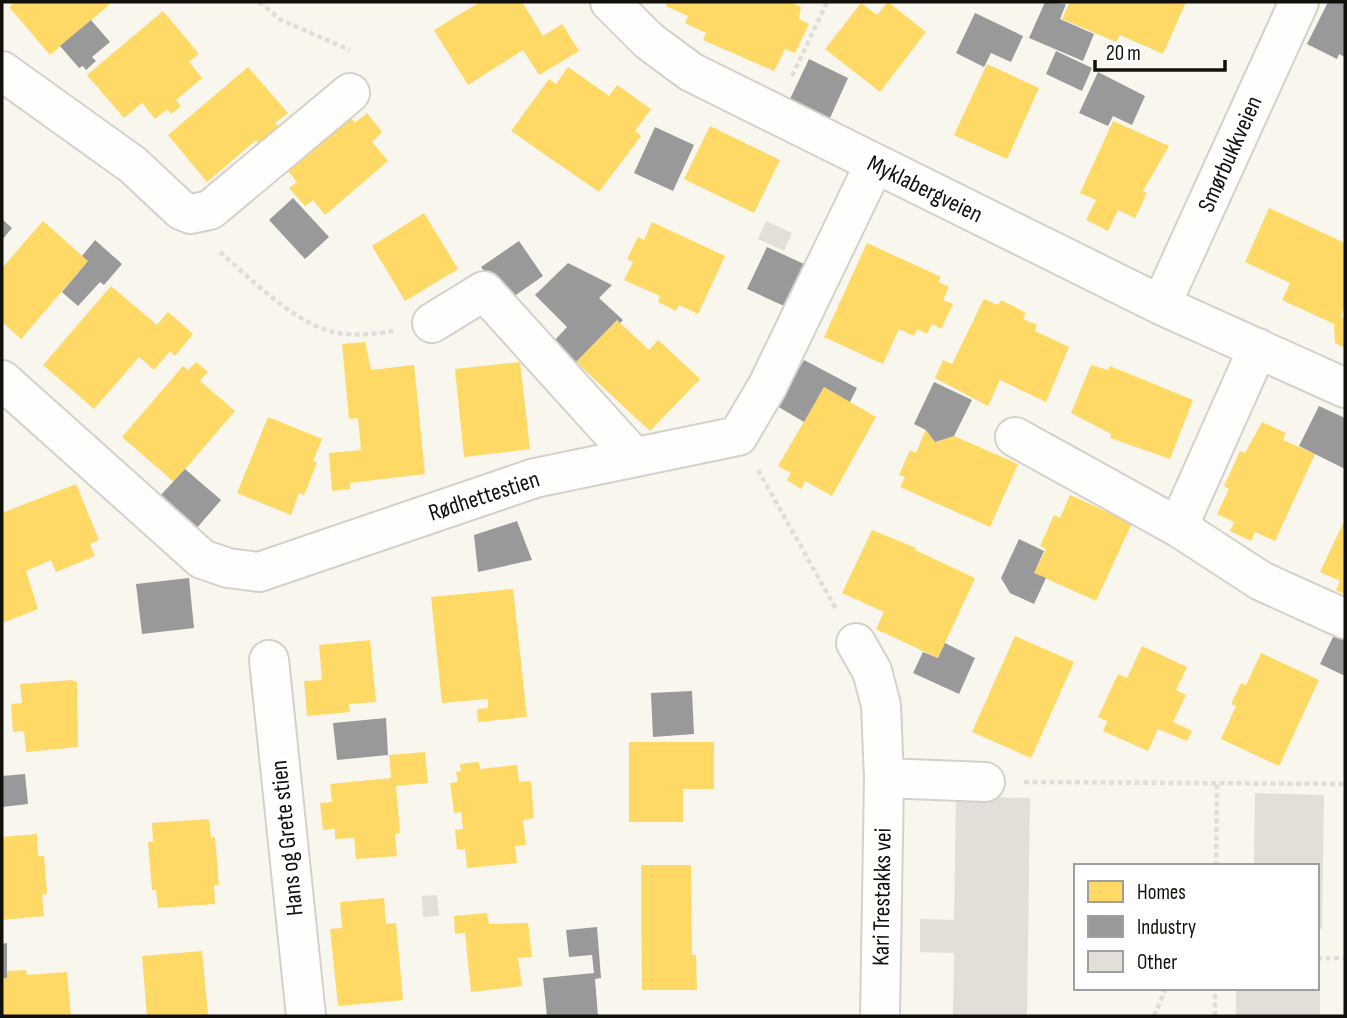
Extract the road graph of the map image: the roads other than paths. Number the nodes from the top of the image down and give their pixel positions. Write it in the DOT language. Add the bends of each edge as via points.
graph roads {
  1 [pos="610,2"];
  2 [pos="1298,2"];
  3 [pos="3,76"];
  4 [pos="350,93"];
  5 [pos="874,164"];
  6 [pos="1161,305"];
  7 [pos="432,323"];
  8 [pos="1258,348"];
  9 [pos="2,380"];
  10 [pos="1345,388"];
  11 [pos="1015,437"];
  12 [pos="634,457"];
  13 [pos="1178,527"];
  14 [pos="1345,619"];
  15 [pos="856,643"];
  16 [pos="269,660"];
  17 [pos="884,778"];
  18 [pos="985,782"];
  19 [pos="306,1016"];
  20 [pos="880,1016"];
  1 -- 5 [label="street, Myklabergveien" via="649,41 691,72"];
  2 -- 6 [label="street, Smørbukkveien"];
  3 -- 4 [label="street" via="133,165 191,214 210,210"];
  5 -- 6 [label="street, Myklabergveien"];
  5 -- 12 [label="street, Rødhettestien" via="768,385 738,436"];
  6 -- 8 [label="street, Myklabergveien"];
  7 -- 12 [label="street" via="484,291"];
  8 -- 10 [label="street, Myklabergveien"];
  8 -- 13 [label="street"];
  9 -- 12 [label="street, Rødhettestien" via="202,559 259,572 535,478"];
  11 -- 13 [label="street"];
  13 -- 14 [label="street" via="1261,581"];
  15 -- 17 [label="street, Kari Trestakks vei" via="873,671 881,705"];
  16 -- 19 [label="street, Hans og Grete stien"];
  17 -- 18 [label="street"];
  17 -- 20 [label="street, Kari Trestakks vei"];
}
